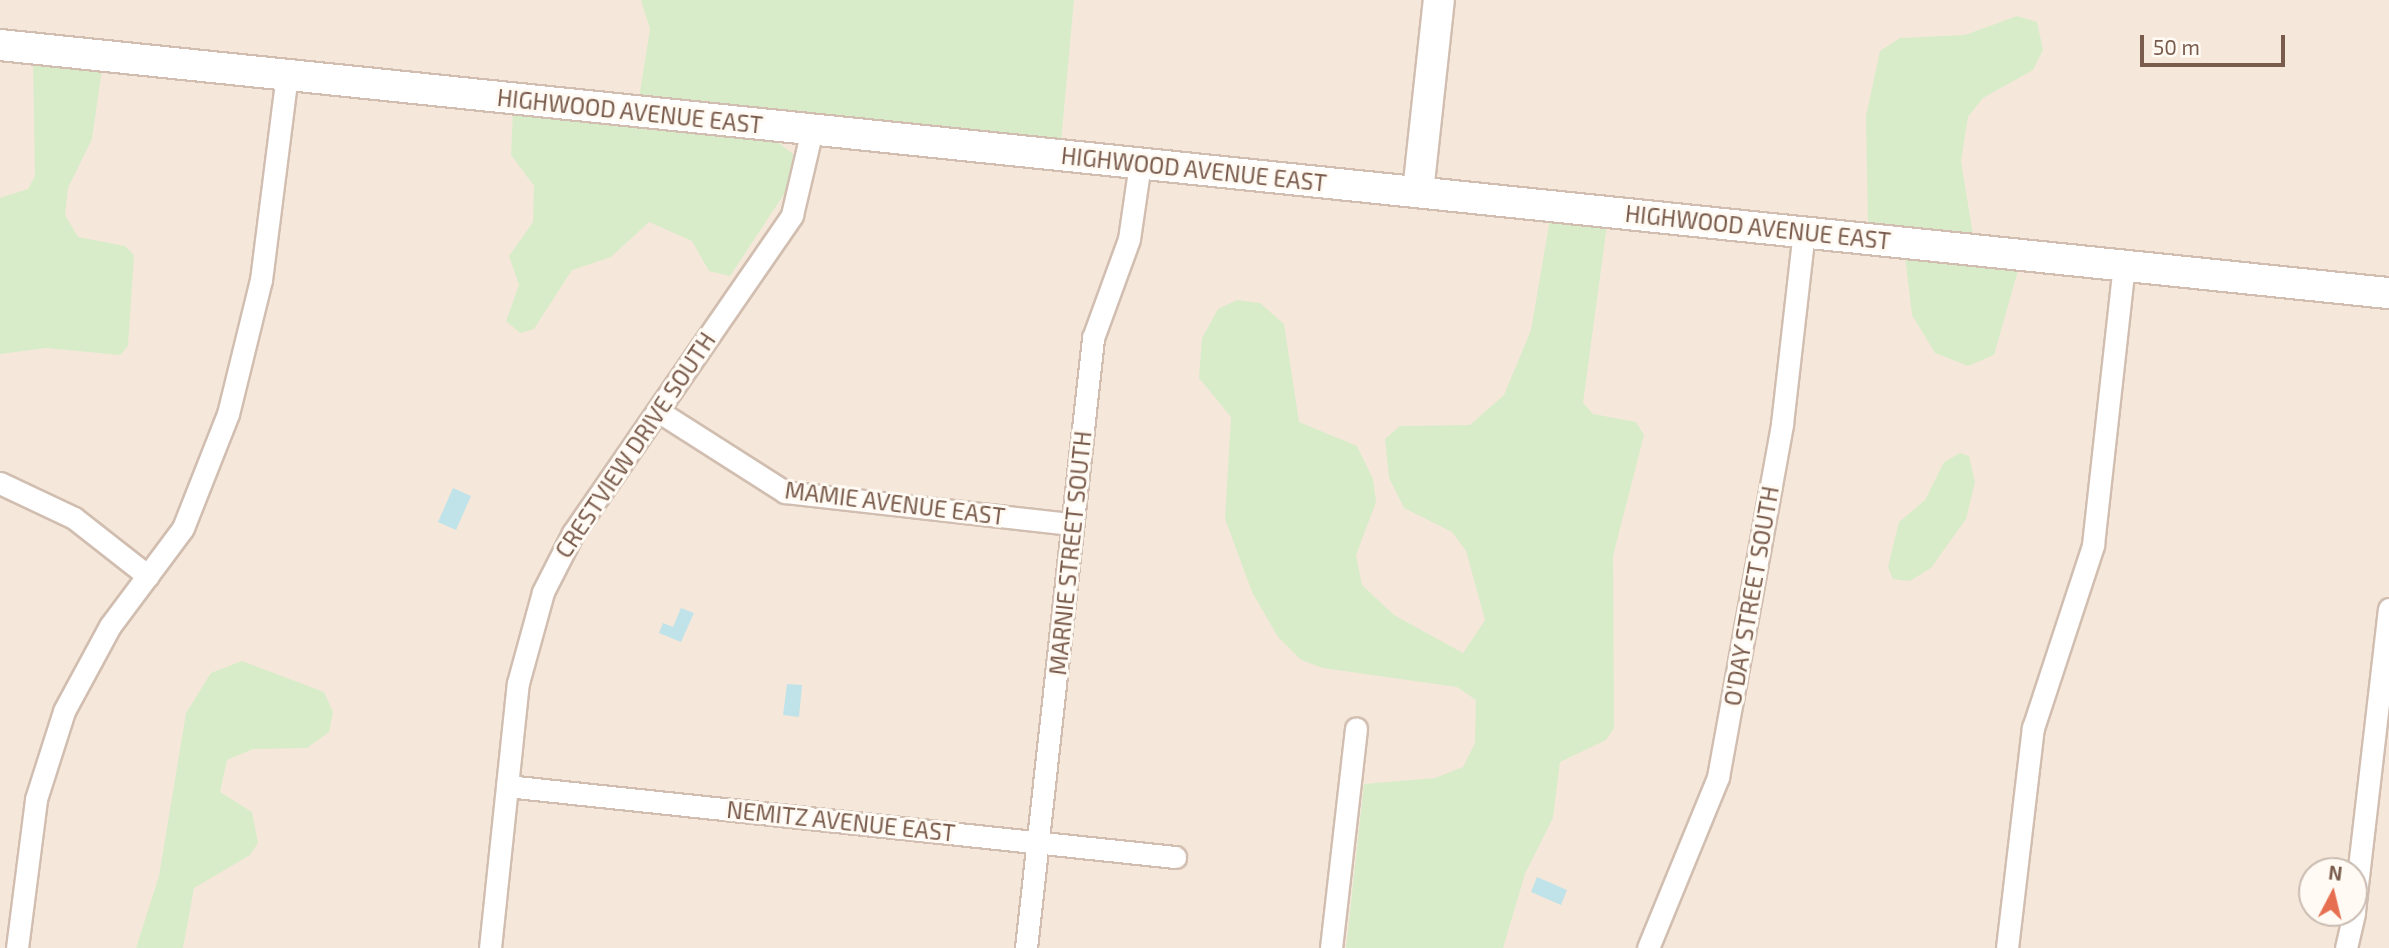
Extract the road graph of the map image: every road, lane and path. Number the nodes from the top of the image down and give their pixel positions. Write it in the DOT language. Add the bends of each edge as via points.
graph roads {
  1 [pos="1440,0"];
  2 [pos="0,45"];
  3 [pos="287,75"];
  4 [pos="813,130"];
  5 [pos="1140,164"];
  6 [pos="1418,192"];
  7 [pos="1804,232"];
  8 [pos="2124,266"];
  9 [pos="2389,293"];
  10 [pos="658,411"];
  11 [pos="0,483"];
  12 [pos="1072,524"];
  13 [pos="148,576"];
  14 [pos="2389,609"];
  15 [pos="1356,728"];
  16 [pos="507,786"];
  17 [pos="1038,841"];
  18 [pos="1175,857"];
  19 [pos="2360,857"];
  20 [pos="2351,927"];
  21 [pos="17,948"];
  22 [pos="490,948"];
  23 [pos="1026,948"];
  24 [pos="1331,948"];
  25 [pos="1648,948"];
  26 [pos="2007,948"];
  27 [pos="2346,948"];
  1 -- 6 [label="street"];
  2 -- 3 [label="street, HIGHWOOD AVENUE EAST"];
  3 -- 4 [label="street, HIGHWOOD AVENUE EAST"];
  3 -- 13 [label="street" via="265,260 237,382 188,520"];
  4 -- 5 [label="street, HIGHWOOD AVENUE EAST"];
  4 -- 10 [label="street, CRESTVIEW DRIVE SOUTH" via="796,209"];
  5 -- 6 [label="street, HIGHWOOD AVENUE EAST"];
  5 -- 12 [label="street, MARNIE STREET SOUTH" via="1129,239 1094,332"];
  6 -- 7 [label="street, HIGHWOOD AVENUE EAST"];
  7 -- 8 [label="street, HIGHWOOD AVENUE EAST"];
  7 -- 25 [label="street, O'DAY STREET SOUTH" via="1782,424 1718,777"];
  8 -- 9 [label="street, HIGHWOOD AVENUE EAST"];
  8 -- 26 [label="street" via="2093,545 2032,728"];
  10 -- 12 [label="street, MAMIE AVENUE EAST" via="758,480 794,494"];
  10 -- 16 [label="street, CRESTVIEW DRIVE SOUTH" via="566,544 543,592 520,674"];
  11 -- 13 [label="street" via="74,518"];
  12 -- 17 [label="street, MARNIE STREET SOUTH"];
  13 -- 21 [label="street" via="85,666 52,742 32,820"];
  14 -- 19 [label="street"];
  15 -- 24 [label="street"];
  16 -- 17 [label="street, NEMITZ AVENUE EAST"];
  16 -- 22 [label="street, CRESTVIEW DRIVE SOUTH"];
  17 -- 18 [label="street, NEMITZ AVENUE EAST"];
  17 -- 23 [label="street, MARNIE STREET SOUTH"];
  20 -- 27 [label="street"];
}
